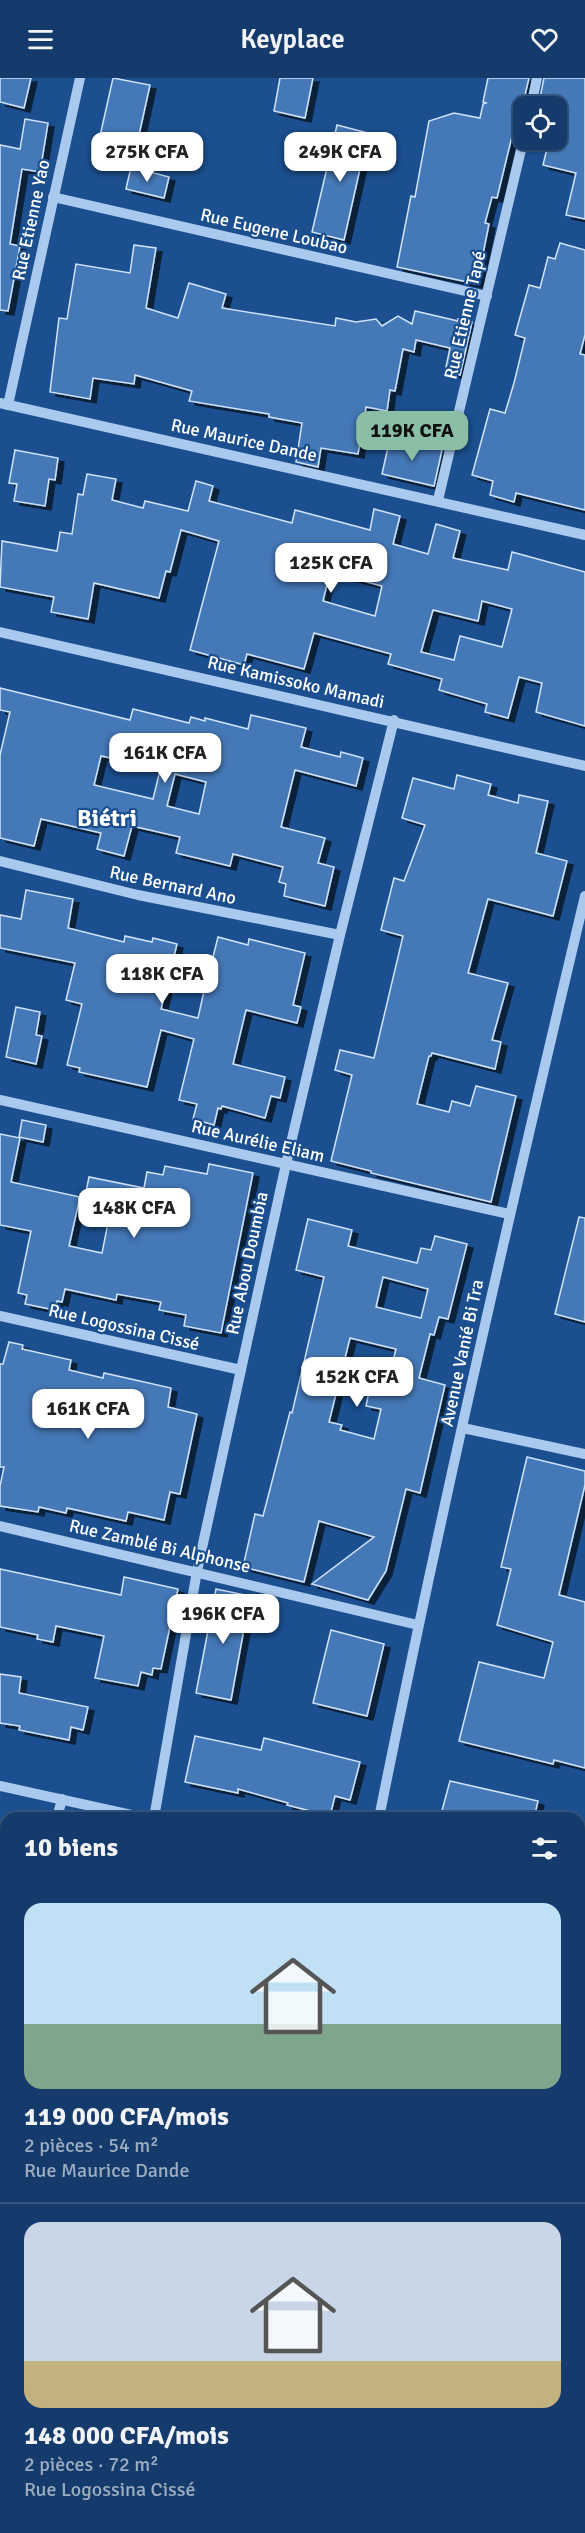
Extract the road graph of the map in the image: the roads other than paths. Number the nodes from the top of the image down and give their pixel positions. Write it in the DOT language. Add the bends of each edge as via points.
graph roads {
  1 [pos="80,78"];
  2 [pos="537,78"];
  3 [pos="533,96"];
  4 [pos="521,150"];
  5 [pos="53,197"];
  6 [pos="486,296"];
  7 [pos="4,404"];
  8 [pos="438,500"];
  9 [pos="585,535"];
  10 [pos="0,632"];
  11 [pos="393,720"];
  12 [pos="585,766"];
  13 [pos="0,861"];
  14 [pos="585,897"];
  15 [pos="340,935"];
  16 [pos="0,1100"];
  17 [pos="286,1164"];
  18 [pos="509,1214"];
  19 [pos="0,1316"];
  20 [pos="241,1370"];
  21 [pos="463,1428"];
  22 [pos="585,1454"];
  23 [pos="0,1526"];
  24 [pos="197,1571"];
  25 [pos="418,1625"];
  26 [pos="0,1786"];
  27 [pos="62,1798"];
  28 [pos="58,1812"];
  29 [pos="121,1812"];
  30 [pos="155,1812"];
  31 [pos="380,1812"];
  1 -- 5 [label="street, Rue Etienne Yao"];
  2 -- 3 [label="street"];
  4 -- 6 [label="street, Rue Etienne Tapé"];
  5 -- 6 [label="street, Rue Eugene Loubao"];
  5 -- 7 [label="street, Rue Etienne Yao"];
  6 -- 8 [label="street, Rue Etienne Tapé"];
  7 -- 8 [label="street, Rue Maurice Dande"];
  8 -- 9 [label="street, Rue Maurice Dande"];
  10 -- 11 [label="street, Rue Kamissoko Mamadi"];
  11 -- 12 [label="street, Rue Kamissoko Mamadi"];
  11 -- 15 [label="street, Rue Abou Doumbia"];
  13 -- 15 [label="street, Rue Bernard Ano" via="138,895"];
  14 -- 18 [label="street, Avenue Vanié Bi Tra"];
  15 -- 17 [label="street, Rue Abou Doumbia"];
  16 -- 17 [label="street, Rue Aurélie Eliam"];
  17 -- 18 [label="street, Rue Aurélie Eliam"];
  17 -- 20 [label="street, Rue Abou Doumbia"];
  18 -- 21 [label="street, Avenue Vanié Bi Tra"];
  19 -- 20 [label="street, Rue Logossina Cissé"];
  20 -- 24 [label="street, Rue Abou Doumbia"];
  21 -- 22 [label="street"];
  21 -- 25 [label="street, Avenue Vanié Bi Tra"];
  23 -- 24 [label="street, Rue Zamblé Bi Alphonse"];
  24 -- 25 [label="street, Rue Zamblé Bi Alphonse"];
  24 -- 30 [label="street, Rue Abou Doumbia"];
  25 -- 31 [label="street, Avenue Vanié Bi Tra"];
  26 -- 27 [label="street"];
  27 -- 28 [label="street"];
  27 -- 29 [label="street"];
}
